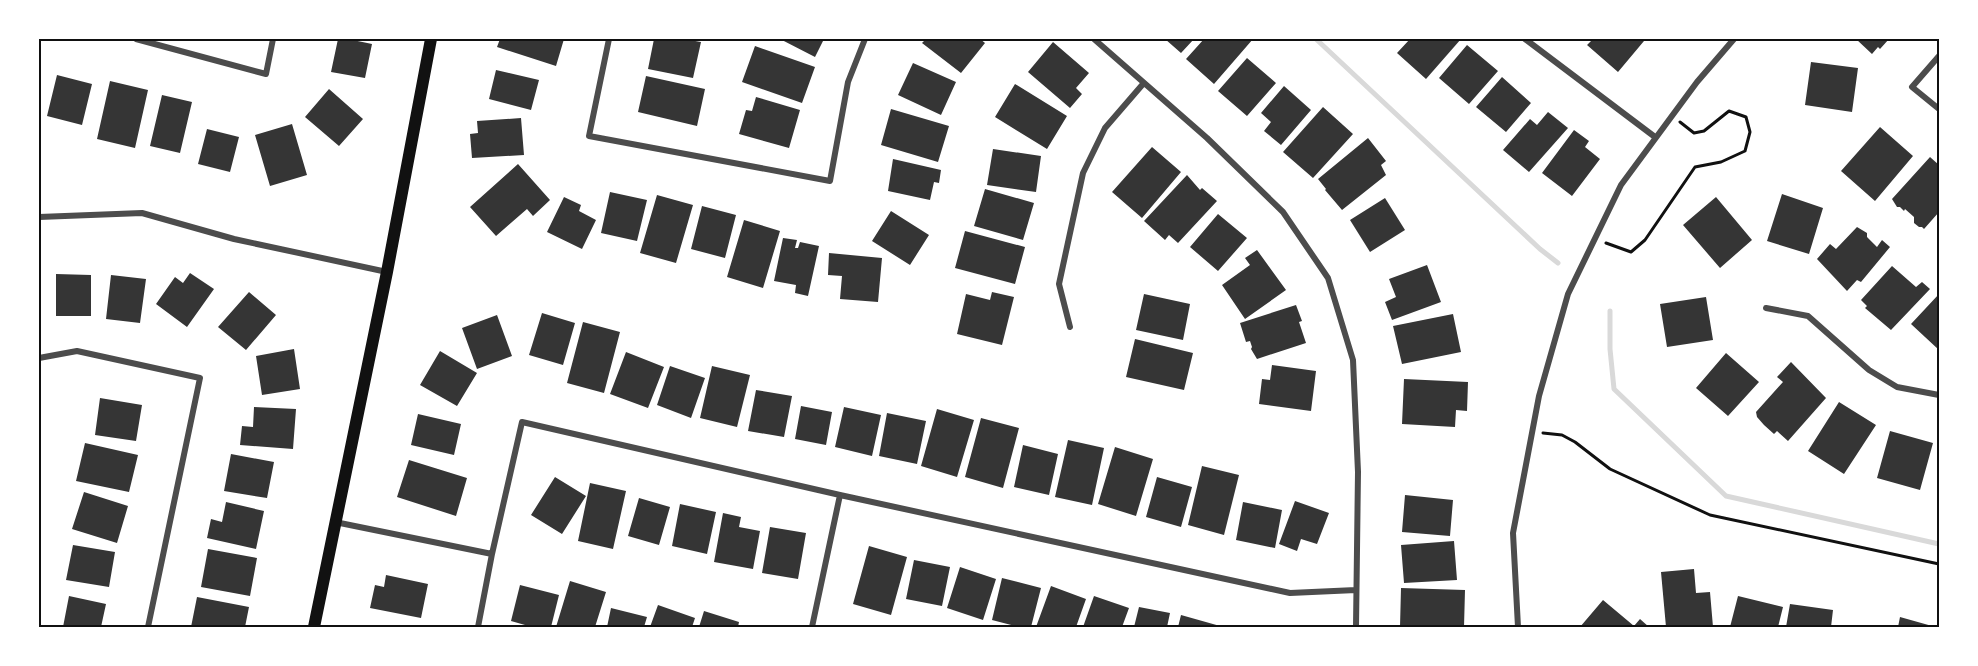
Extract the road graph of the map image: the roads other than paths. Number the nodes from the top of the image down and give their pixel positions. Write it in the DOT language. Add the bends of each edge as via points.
graph roads {
  1 [pos="136,39"];
  2 [pos="273,39"];
  3 [pos="431,39"];
  4 [pos="609,39"];
  5 [pos="865,39"];
  6 [pos="1094,39"];
  7 [pos="1525,39"];
  8 [pos="1734,39"];
  9 [pos="1939,56"];
  10 [pos="1143,84"];
  11 [pos="1939,109"];
  12 [pos="1655,137"];
  13 [pos="39,217"];
  14 [pos="387,272"];
  15 [pos="1766,308"];
  16 [pos="1070,327"];
  17 [pos="39,358"];
  18 [pos="1939,395"];
  19 [pos="840,495"];
  20 [pos="335,522"];
  21 [pos="492,554"];
  22 [pos="1356,590"];
  23 [pos="148,627"];
  24 [pos="314,627"];
  25 [pos="478,627"];
  26 [pos="812,627"];
  27 [pos="1356,627"];
  28 [pos="1518,627"];
  1 -- 2 [label="street" via="266,74"];
  3 -- 14 [label="main road"];
  4 -- 5 [label="street" via="589,136 830,181 848,82"];
  6 -- 10 [label="street"];
  7 -- 12 [label="street"];
  8 -- 12 [label="street"];
  9 -- 11 [label="street" via="1912,87"];
  10 -- 16 [label="street" via="1105,128 1083,173 1059,284"];
  10 -- 22 [label="street" via="1207,138 1283,212 1328,278 1353,360 1358,472"];
  12 -- 28 [label="street" via="1621,185 1568,294 1539,396 1513,533"];
  13 -- 14 [label="street" via="142,213 234,239"];
  14 -- 20 [label="main road"];
  15 -- 18 [label="street" via="1808,316 1869,370 1898,387"];
  17 -- 23 [label="street" via="77,351 200,378"];
  19 -- 21 [label="street" via="522,422"];
  19 -- 22 [label="street" via="1290,593"];
  19 -- 26 [label="street"];
  20 -- 21 [label="street"];
  20 -- 24 [label="main road"];
  21 -- 25 [label="street"];
  22 -- 27 [label="street"];
}
